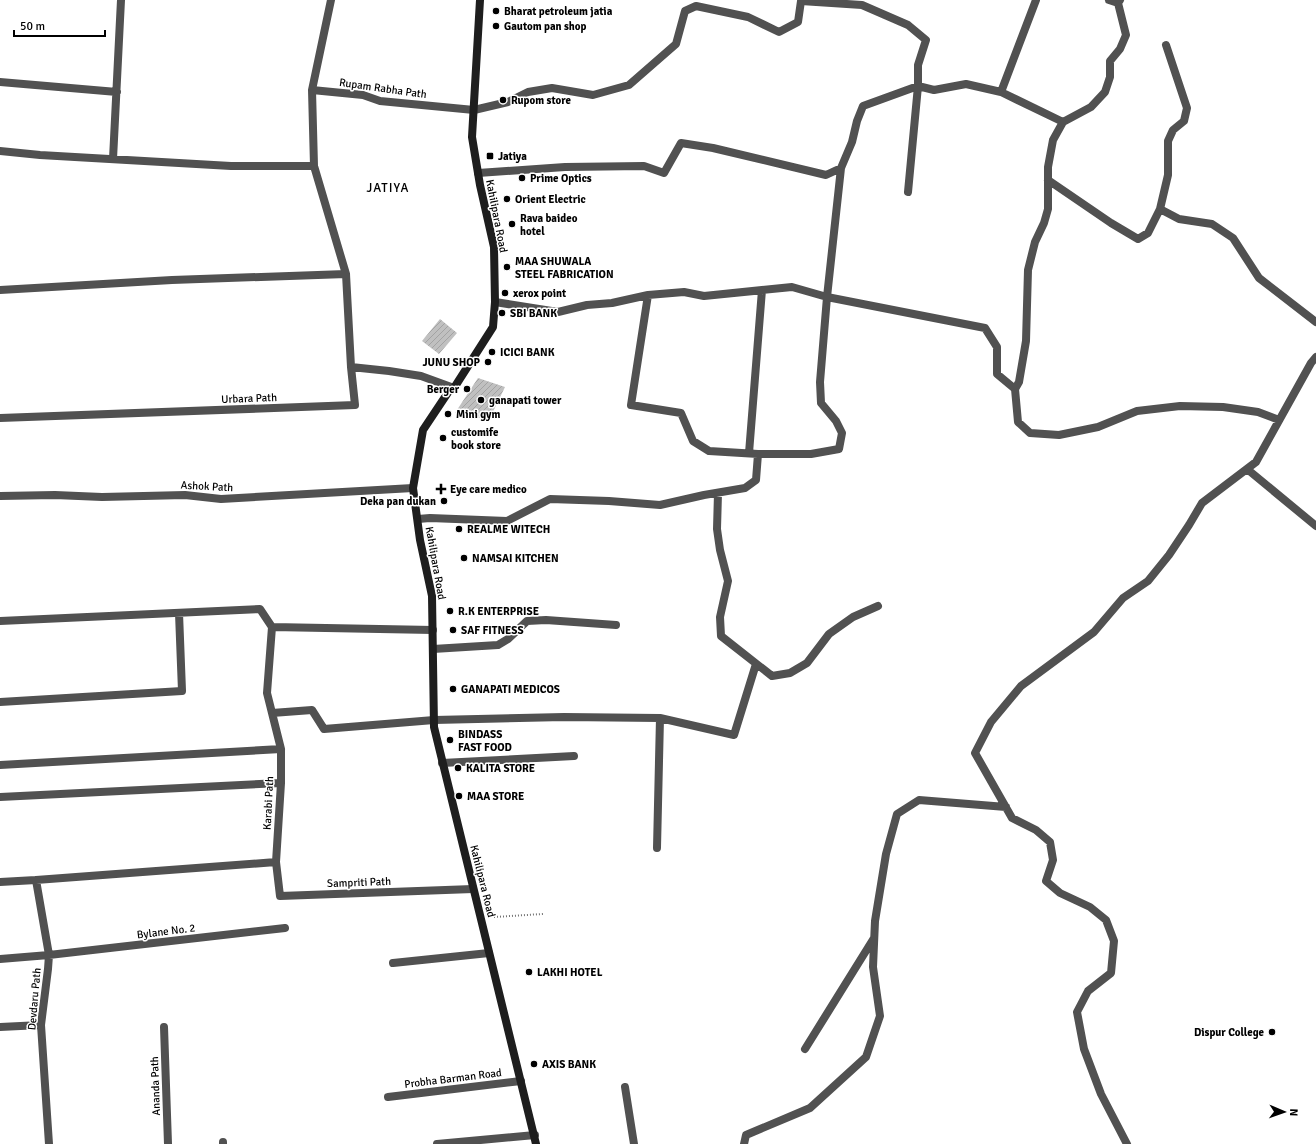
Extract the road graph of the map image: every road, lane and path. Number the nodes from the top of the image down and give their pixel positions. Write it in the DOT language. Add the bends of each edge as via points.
graph roads {
  1 [pos="121,0"];
  2 [pos="331,0"];
  3 [pos="480,0"];
  4 [pos="1036,0"];
  5 [pos="1109,0"];
  6 [pos="1119,1"];
  7 [pos="1166,45"];
  8 [pos="0,82"];
  9 [pos="918,86"];
  10 [pos="312,90"];
  11 [pos="117,92"];
  12 [pos="1002,92"];
  13 [pos="474,110"];
  14 [pos="1063,122"];
  15 [pos="0,151"];
  16 [pos="113,159"];
  17 [pos="314,166"];
  18 [pos="842,168"];
  19 [pos="478,173"];
  20 [pos="1048,180"];
  21 [pos="908,192"];
  22 [pos="1160,209"];
  23 [pos="346,274"];
  24 [pos="0,290"];
  25 [pos="762,290"];
  26 [pos="648,295"];
  27 [pos="827,297"];
  28 [pos="496,302"];
  29 [pos="1316,322"];
  30 [pos="1316,357"];
  31 [pos="351,367"];
  32 [pos="454,388"];
  33 [pos="1016,389"];
  34 [pos="0,418"];
  35 [pos="1279,420"];
  36 [pos="749,453"];
  37 [pos="758,454"];
  38 [pos="1247,469"];
  39 [pos="413,488"];
  40 [pos="718,493"];
  41 [pos="0,496"];
  42 [pos="418,519"];
  43 [pos="1316,526"];
  44 [pos="878,606"];
  45 [pos="179,613"];
  46 [pos="0,621"];
  47 [pos="616,625"];
  48 [pos="272,627"];
  49 [pos="433,630"];
  50 [pos="433,649"];
  51 [pos="756,664"];
  52 [pos="0,702"];
  53 [pos="272,713"];
  54 [pos="660,718"];
  55 [pos="434,720"];
  56 [pos="281,749"];
  57 [pos="574,756"];
  58 [pos="442,763"];
  59 [pos="0,764"];
  60 [pos="281,783"];
  61 [pos="0,797"];
  62 [pos="1006,807"];
  63 [pos="657,848"];
  64 [pos="276,862"];
  65 [pos="36,880"];
  66 [pos="0,882"];
  67 [pos="473,889"];
  68 [pos="543,914"];
  69 [pos="494,917"];
  70 [pos="285,928"];
  71 [pos="874,937"];
  72 [pos="489,953"];
  73 [pos="49,955"];
  74 [pos="0,959"];
  75 [pos="393,963"];
  76 [pos="41,1025"];
  77 [pos="0,1027"];
  78 [pos="164,1027"];
  79 [pos="805,1049"];
  80 [pos="521,1081"];
  81 [pos="625,1087"];
  82 [pos="388,1097"];
  83 [pos="534,1135"];
  84 [pos="49,1144"];
  85 [pos="168,1144"];
  86 [pos="437,1144"];
  87 [pos="536,1144"];
  88 [pos="634,1144"];
  89 [pos="744,1144"];
  90 [pos="1127,1144"];
  1 -- 11 [label="street"];
  2 -- 10 [label="street"];
  3 -- 13 [label="main road, Kahilipara Road"];
  4 -- 12 [label="street"];
  5 -- 6 [label="street"];
  6 -- 14 [label="street" via="1126,35 1120,49 1110,61 1110,77 1105,92 1091,107"];
  7 -- 22 [label="street" via="1187,108 1184,121 1173,130 1168,141 1168,174"];
  8 -- 11 [label="street"];
  9 -- 12 [label="street" via="934,90 966,84"];
  9 -- 13 [label="street, Rupam Rabha Path" via="918,65 926,40 908,25 862,5 802,1 798,22 779,32 748,18 696,6 685,11 676,44 629,85 593,95 552,88 528,92 508,102"];
  9 -- 18 [label="street" via="863,106"];
  9 -- 21 [label="street"];
  10 -- 13 [label="street, Rupam Rabha Path" via="363,95 380,101"];
  10 -- 17 [label="street"];
  11 -- 16 [label="street"];
  12 -- 14 [label="street"];
  13 -- 19 [label="main road, Kahilipara Road" via="472,137"];
  14 -- 20 [label="street" via="1052,140"];
  15 -- 16 [label="street"];
  16 -- 17 [label="street" via="231,166"];
  17 -- 23 [label="street"];
  18 -- 19 [label="street" via="826,175 713,148 681,143 664,173 644,166 565,167"];
  18 -- 27 [label="street"];
  19 -- 28 [label="main road, Kahilipara Road" via="494,247"];
  20 -- 22 [label="street" via="1138,239 1148,233"];
  20 -- 33 [label="street" via="1048,209 1035,242 1028,270 1026,342"];
  22 -- 29 [label="street" via="1179,219 1212,224 1233,238 1259,278"];
  23 -- 24 [label="street" via="172,280"];
  23 -- 31 [label="street"];
  25 -- 26 [label="street" via="704,296 684,292"];
  25 -- 27 [label="street" via="792,287"];
  25 -- 36 [label="street"];
  26 -- 28 [label="street" via="558,312"];
  26 -- 36 [label="street" via="631,405 681,413 693,441 710,451"];
  27 -- 33 [label="street" via="985,328 998,347 996,374"];
  27 -- 37 [label="street" via="820,382 821,403 842,433 839,449 811,454"];
  28 -- 32 [label="main road, Kahilipara Road" via="493,327"];
  30 -- 35 [label="street"];
  31 -- 32 [label="street" via="421,376"];
  31 -- 34 [label="street, Urbara Path" via="355,405"];
  32 -- 39 [label="main road, Kahilipara Road" via="449,391 423,430"];
  33 -- 35 [label="street" via="1018,422 1030,433 1059,435 1098,427 1137,411 1180,406 1223,407 1258,412"];
  35 -- 38 [label="street" via="1256,462"];
  36 -- 37 [label="street"];
  37 -- 40 [label="street" via="756,480 745,488"];
  38 -- 43 [label="street"];
  38 -- 62 [label="street" via="1202,503 1173,549 1148,581 1123,598 1094,632 1021,686 991,722 975,753"];
  39 -- 41 [label="street, Ashok Path" via="221,499 184,495"];
  39 -- 42 [label="main road, Kahilipara Road"];
  40 -- 42 [label="street" via="660,505 550,498 507,521"];
  40 -- 51 [label="street" via="717,529 728,582 720,617 721,636"];
  42 -- 49 [label="main road, Kahilipara Road" via="432,596"];
  44 -- 51 [label="street" via="853,617 829,634 807,663 790,673 772,676"];
  45 -- 46 [label="street"];
  45 -- 48 [label="street" via="260,609"];
  45 -- 52 [label="street" via="182,691"];
  47 -- 50 [label="street" via="546,620 527,622 508,640 498,645"];
  48 -- 49 [label="street"];
  48 -- 53 [label="street, Karabi Path" via="268,693"];
  49 -- 50 [label="main road, Kahilipara Road"];
  50 -- 55 [label="main road, Kahilipara Road"];
  51 -- 54 [label="street" via="734,734"];
  53 -- 55 [label="street" via="312,710 324,729"];
  53 -- 56 [label="street, Karabi Path"];
  54 -- 55 [label="street"];
  54 -- 63 [label="street"];
  55 -- 58 [label="main road, Kahilipara Road"];
  56 -- 59 [label="street"];
  56 -- 60 [label="street, Karabi Path"];
  57 -- 58 [label="street"];
  58 -- 67 [label="main road, Kahilipara Road"];
  60 -- 61 [label="street"];
  60 -- 64 [label="street, Karabi Path"];
  62 -- 71 [label="street" via="919,800 897,814 886,854"];
  62 -- 90 [label="street" via="1012,818 1036,830 1050,842 1053,860 1046,881 1060,893 1090,907 1106,920 1114,940 1111,973 1088,991 1077,1012 1084,1050 1101,1094"];
  64 -- 65 [label="street"];
  64 -- 67 [label="street, Sampriti Path" via="280,896"];
  65 -- 66 [label="street"];
  65 -- 73 [label="street, Devdaru Path"];
  67 -- 72 [label="main road, Kahilipara Road"];
  68 -- 69 [label="path"];
  70 -- 73 [label="street, Bylane No. 2"];
  71 -- 79 [label="street"];
  71 -- 89 [label="street" via="873,966 880,1016 866,1056 810,1108 746,1135"];
  72 -- 75 [label="street"];
  72 -- 80 [label="main road, Kahilipara Road"];
  73 -- 74 [label="street, Bylane No. 2"];
  73 -- 76 [label="street, Devdaru Path"];
  76 -- 77 [label="street"];
  76 -- 84 [label="street, Devdaru Path"];
  78 -- 85 [label="street, Ananda Path"];
  80 -- 82 [label="street, Probha Barman Road"];
  80 -- 83 [label="main road, Kahilipara Road"];
  81 -- 88 [label="street"];
  83 -- 86 [label="street"];
  83 -- 87 [label="main road, Kahilipara Road"];
}
